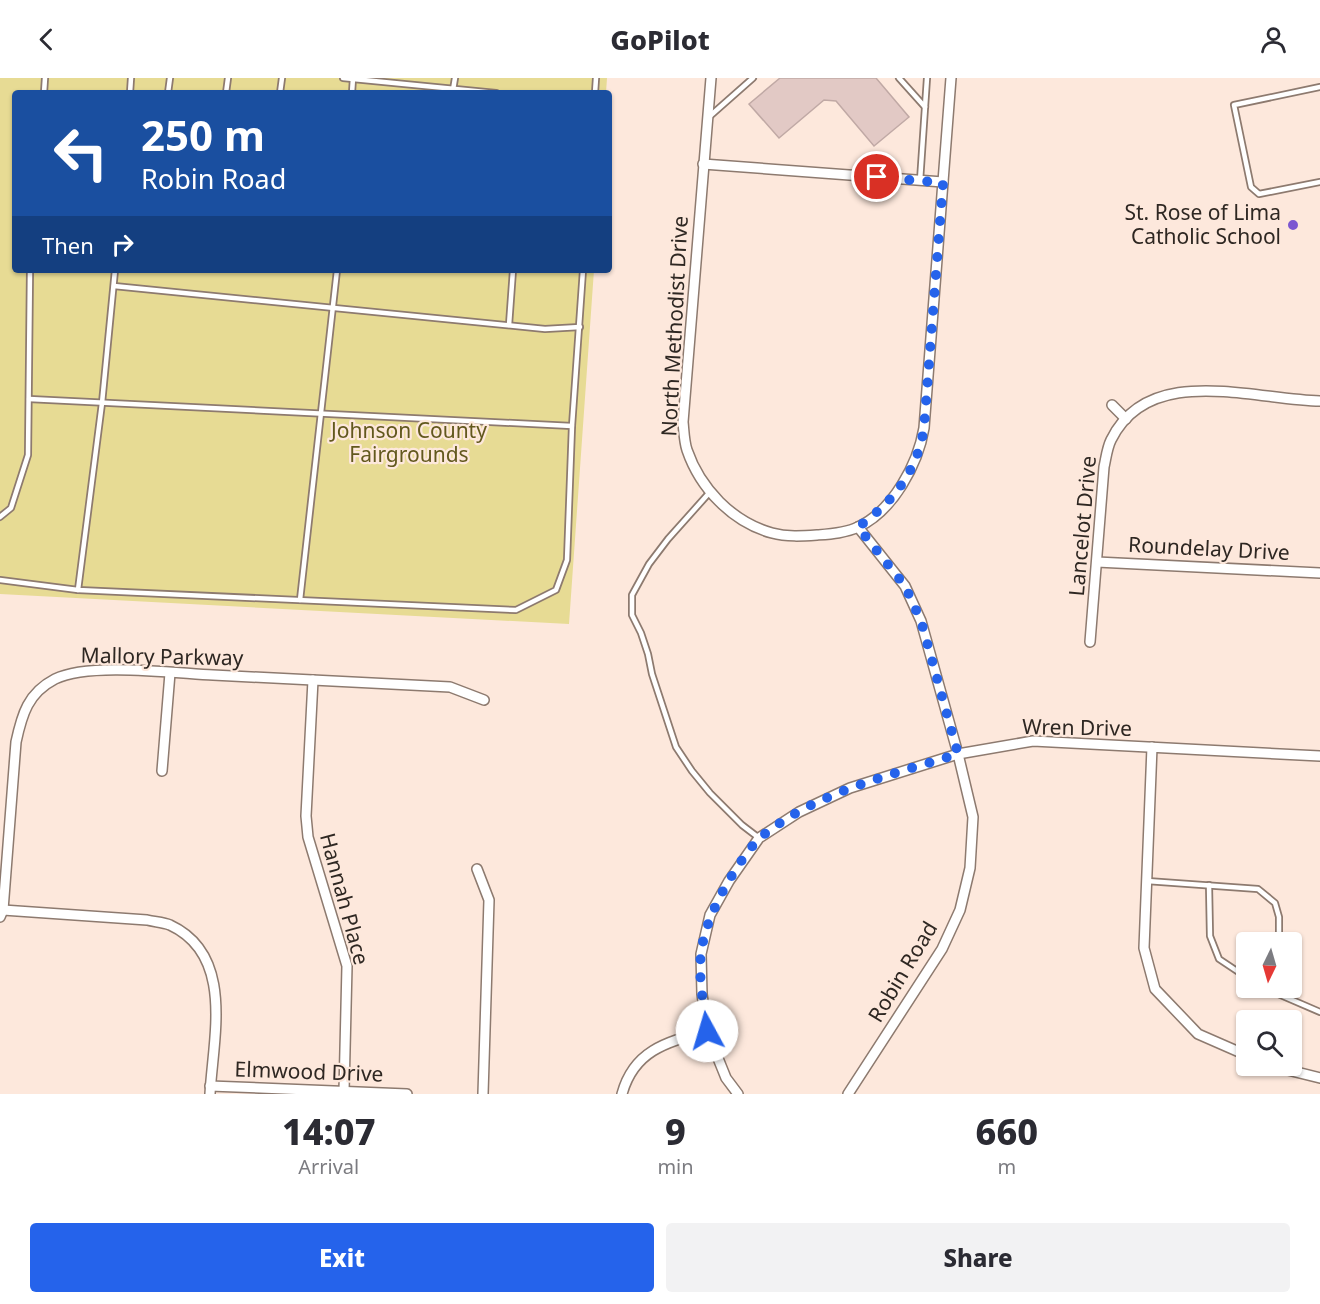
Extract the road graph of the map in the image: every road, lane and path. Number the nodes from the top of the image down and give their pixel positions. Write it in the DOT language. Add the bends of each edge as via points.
graph roads {
  1 [pos="343,78"];
  2 [pos="353,78"];
  3 [pos="455,78"];
  4 [pos="711,78"];
  5 [pos="753,78"];
  6 [pos="899,78"];
  7 [pos="927,78"];
  8 [pos="951,78"];
  9 [pos="416,86"];
  10 [pos="1320,87"];
  11 [pos="415,90"];
  12 [pos="453,90"];
  13 [pos="925,107"];
  14 [pos="708,118"];
  15 [pos="703,164"];
  16 [pos="920,181"];
  17 [pos="1320,182"];
  18 [pos="943,183"];
  19 [pos="30,273"];
  20 [pos="115,273"];
  21 [pos="337,273"];
  22 [pos="513,273"];
  23 [pos="583,273"];
  24 [pos="114,286"];
  25 [pos="333,308"];
  26 [pos="509,325"];
  27 [pos="580,327"];
  28 [pos="28,399"];
  29 [pos="1320,401"];
  30 [pos="102,403"];
  31 [pos="1112,405"];
  32 [pos="322,414"];
  33 [pos="1126,419"];
  34 [pos="572,426"];
  35 [pos="710,492"];
  36 [pos="0,517"];
  37 [pos="858,527"];
  38 [pos="1097,562"];
  39 [pos="1320,573"];
  40 [pos="0,580"];
  41 [pos="78,590"];
  42 [pos="300,600"];
  43 [pos="1090,642"];
  44 [pos="171,673"];
  45 [pos="313,680"];
  46 [pos="484,700"];
  47 [pos="1152,747"];
  48 [pos="958,754"];
  49 [pos="1320,756"];
  50 [pos="162,771"];
  51 [pos="759,838"];
  52 [pos="477,868"];
  53 [pos="1147,881"];
  54 [pos="1209,885"];
  55 [pos="2,913"];
  56 [pos="1279,932"];
  57 [pos="1236,970"];
  58 [pos="1288,998"];
  59 [pos="1320,1012"];
  60 [pos="707,1031"];
  61 [pos="1236,1051"];
  62 [pos="1302,1074"];
  63 [pos="1320,1078"];
  64 [pos="210,1090"];
  65 [pos="344,1091"];
  66 [pos="407,1094"];
  67 [pos="483,1094"];
  68 [pos="622,1094"];
  69 [pos="738,1094"];
  70 [pos="848,1094"];
  1 -- 2 [label="lane"];
  2 -- 9 [label="lane"];
  3 -- 12 [label="lane"];
  4 -- 14 [label="street, North Methodist Drive"];
  5 -- 14 [label="lane"];
  6 -- 13 [label="lane"];
  7 -- 13 [label="lane"];
  8 -- 18 [label="street, North Methodist Drive"];
  9 -- 11 [label="lane"];
  9 -- 12 [label="lane"];
  10 -- 17 [label="lane" via="1234,105 1254,191 1259,194"];
  13 -- 16 [label="lane"];
  14 -- 15 [label="street, North Methodist Drive"];
  15 -- 16 [label="street"];
  15 -- 35 [label="street, North Methodist Drive" via="683,422 686,448"];
  16 -- 18 [label="street"];
  18 -- 37 [label="street, North Methodist Drive" via="921,447 915,464 891,500"];
  19 -- 28 [label="lane"];
  20 -- 24 [label="lane"];
  21 -- 25 [label="lane"];
  22 -- 26 [label="lane"];
  23 -- 27 [label="lane"];
  24 -- 25 [label="lane"];
  24 -- 30 [label="lane"];
  25 -- 26 [label="lane"];
  25 -- 32 [label="lane"];
  26 -- 27 [label="lane"];
  27 -- 34 [label="lane"];
  28 -- 30 [label="lane"];
  28 -- 36 [label="lane" via="28,455 10,508"];
  29 -- 33 [label="street, Lancelot Drive" via="1197,390 1149,401"];
  30 -- 32 [label="lane"];
  30 -- 41 [label="lane"];
  31 -- 33 [label="street"];
  32 -- 34 [label="lane"];
  32 -- 42 [label="lane"];
  33 -- 38 [label="street, Lancelot Drive" via="1110,442 1104,467"];
  34 -- 42 [label="lane" via="567,560 556,590 516,610"];
  35 -- 37 [label="street, North Methodist Drive" via="749,525 773,534 809,536"];
  35 -- 51 [label="lane" via="650,564 632,595 632,615 676,747 710,793"];
  37 -- 48 [label="street, Robin Road" via="905,586 921,621"];
  38 -- 39 [label="street, Roundelay Drive"];
  38 -- 43 [label="street, Lancelot Drive"];
  40 -- 41 [label="lane"];
  41 -- 42 [label="lane"];
  44 -- 45 [label="street, Mallory Parkway"];
  44 -- 50 [label="street"];
  44 -- 55 [label="street, Mallory Parkway" via="73,672 55,679 28,702 16,742"];
  45 -- 46 [label="street, Mallory Parkway" via="450,687"];
  45 -- 65 [label="street, Hannah Place" via="306,816 308,837 347,966"];
  47 -- 48 [label="street, Wren Drive" via="1033,741"];
  47 -- 49 [label="street, Wren Drive"];
  47 -- 53 [label="street, Wren Drive"];
  48 -- 51 [label="street, Wren Drive" via="850,788 799,812"];
  48 -- 70 [label="street, Robin Road" via="973,817 970,868 960,910 942,949"];
  51 -- 60 [label="street, Wren Drive" via="710,915 701,954"];
  52 -- 67 [label="street" via="489,900"];
  53 -- 54 [label="lane"];
  53 -- 61 [label="street, Wren Drive" via="1144,948 1155,989 1198,1034"];
  54 -- 56 [label="lane" via="1258,889 1275,903"];
  54 -- 57 [label="lane" via="1210,936 1219,959"];
  55 -- 64 [label="street" via="147,920 169,924 191,939 208,962 214,980"];
  58 -- 59 [label="lane"];
  60 -- 68 [label="street" via="671,1041 640,1059 626,1077"];
  60 -- 69 [label="street, Wren Drive" via="726,1078"];
  62 -- 63 [label="street"];
  64 -- 65 [label="street, Elmwood Drive"];
  65 -- 66 [label="street, Elmwood Drive"];
}
